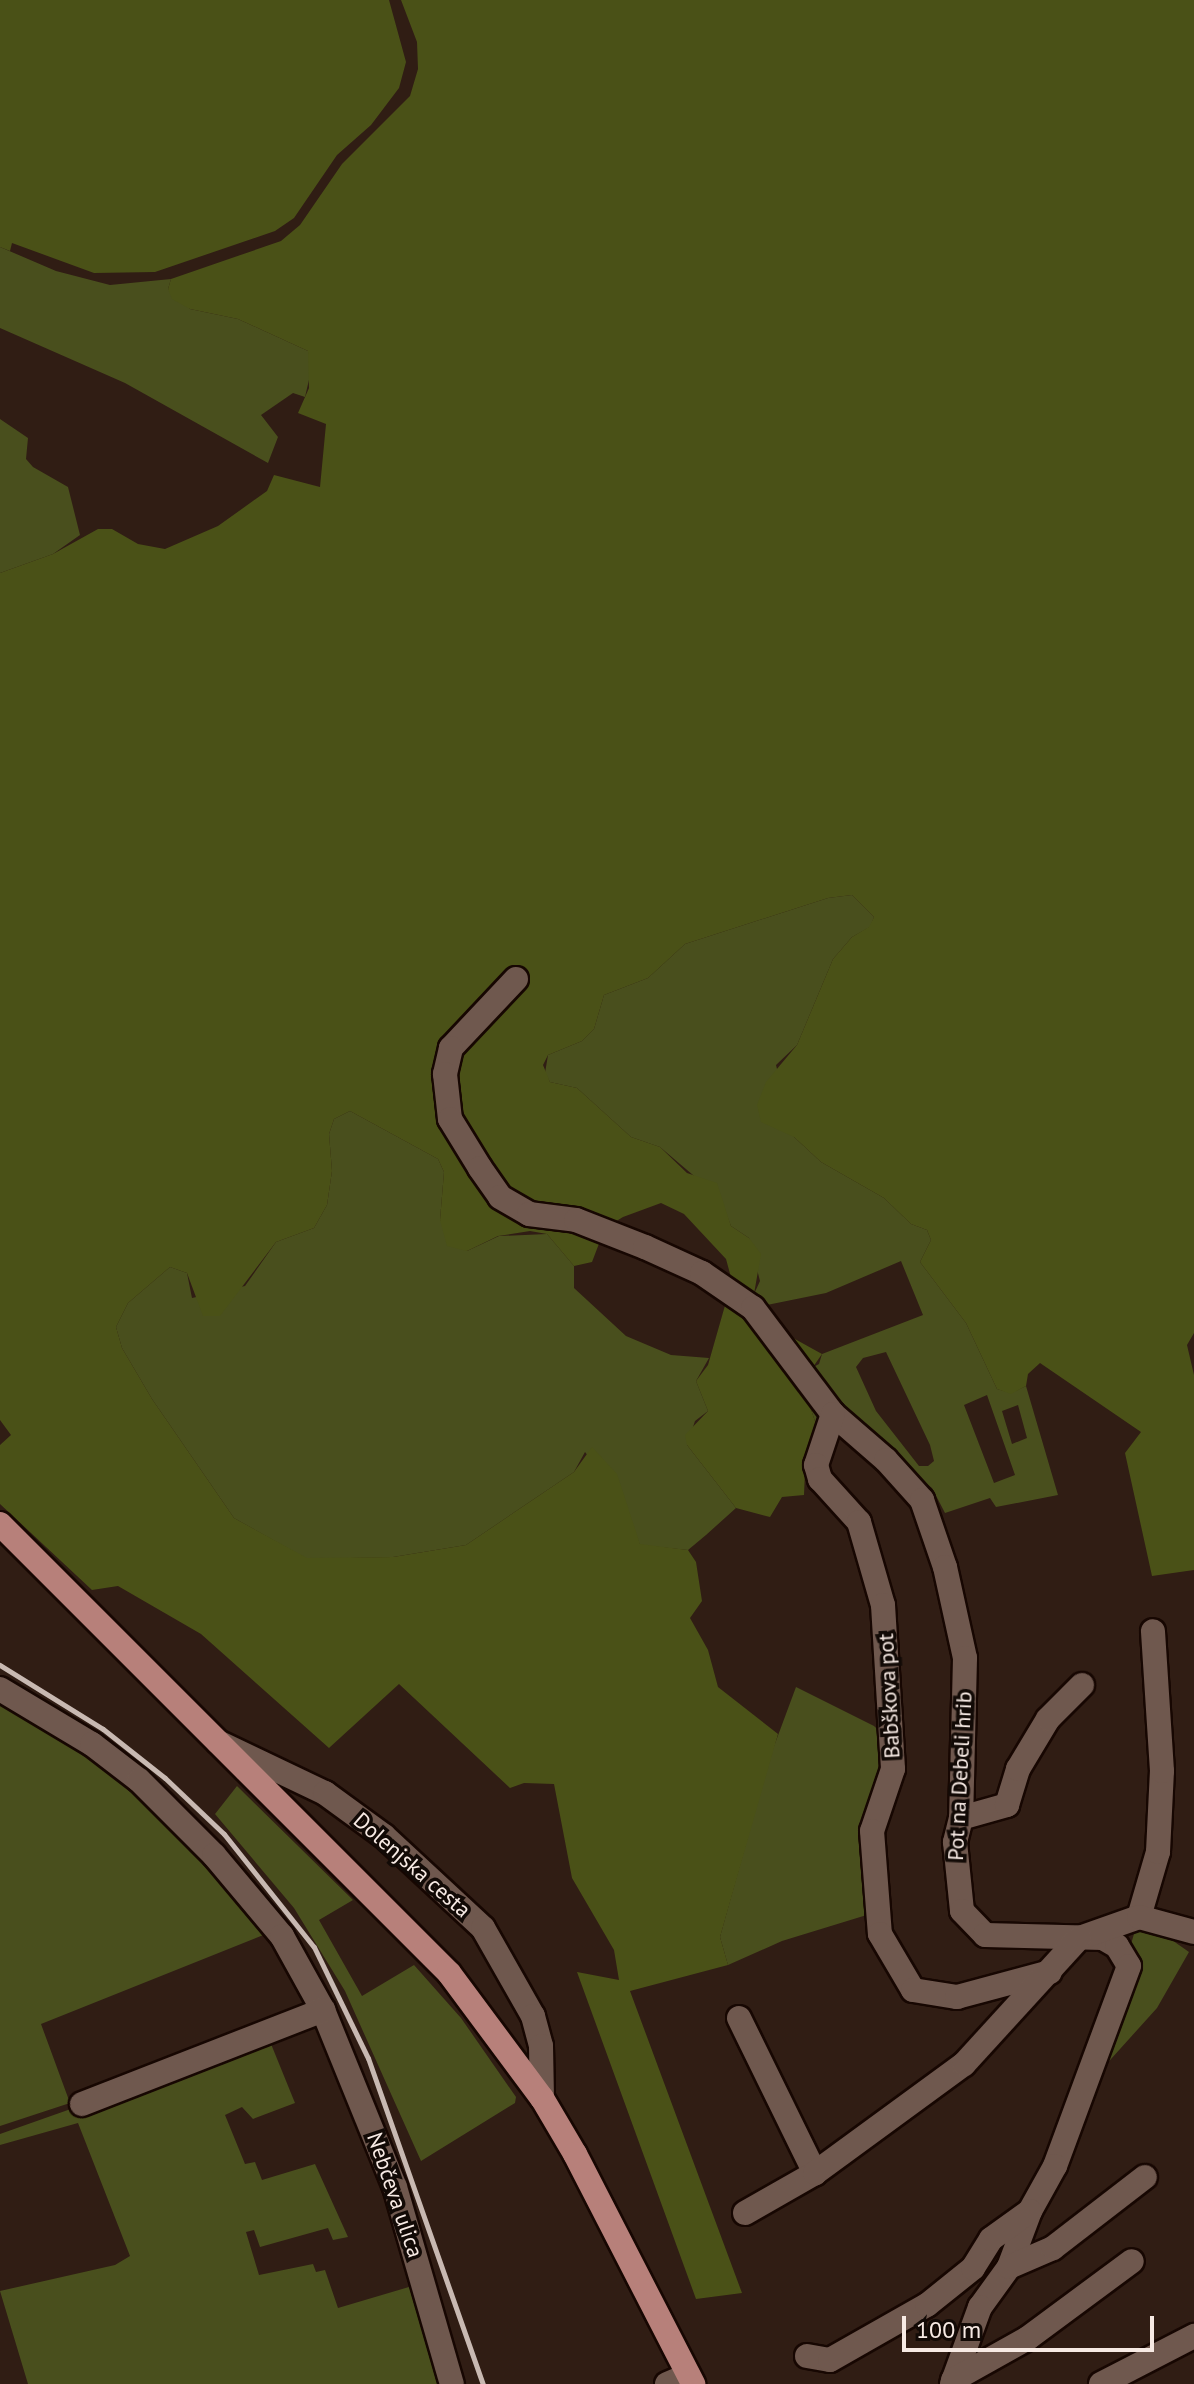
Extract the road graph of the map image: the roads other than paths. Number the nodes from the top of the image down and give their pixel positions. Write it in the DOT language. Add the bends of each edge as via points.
graph roads {
  1 [pos="516,979"];
  2 [pos="833,1414"];
  3 [pos="0,1524"];
  4 [pos="1153,1631"];
  5 [pos="1082,1685"];
  6 [pos="0,1689"];
  7 [pos="218,1742"];
  8 [pos="961,1818"];
  9 [pos="1139,1917"];
  10 [pos="1194,1932"];
  11 [pos="1079,1938"];
  12 [pos="1050,1972"];
  13 [pos="323,2010"];
  14 [pos="739,2018"];
  15 [pos="542,2098"];
  16 [pos="82,2104"];
  17 [pos="815,2173"];
  18 [pos="1145,2177"];
  19 [pos="1030,2211"];
  20 [pos="745,2213"];
  21 [pos="1132,2261"];
  22 [pos="1009,2267"];
  23 [pos="1194,2336"];
  24 [pos="807,2356"];
  25 [pos="683,2381"];
  26 [pos="953,2382"];
  27 [pos="452,2384"];
  28 [pos="1101,2384"];
  1 -- 2 [label="street, Pot na Debeli hrib" via="451,1048 445,1074 450,1119 500,1197 529,1214 576,1220 702,1273 753,1308"];
  2 -- 8 [label="street, Pot na Debeli hrib" via="922,1500 945,1567 965,1658"];
  2 -- 12 [label="street, Babškova pot" via="816,1465 820,1479 859,1522 883,1605 893,1769 872,1831 880,1934 913,1990 957,1997"];
  3 -- 7 [label="main road, Dolenjska cesta"];
  4 -- 9 [label="street" via="1161,1784 1158,1852"];
  5 -- 8 [label="street" via="1048,1719 1018,1769 1007,1805"];
  6 -- 13 [label="street, Nebčeva ulica" via="92,1744 139,1780 214,1855 282,1936"];
  7 -- 15 [label="main road, Dolenjska cesta" via="449,1973"];
  7 -- 15 [label="street, Dolenjska cesta" via="325,1793 384,1836 483,1928 533,2016 541,2046"];
  8 -- 11 [label="street, Pot na Debeli hrib" via="955,1885 971,1925 985,1935"];
  9 -- 10 [label="street"];
  9 -- 11 [label="street"];
  11 -- 12 [label="street"];
  11 -- 19 [label="street" via="1103,1938 1117,1946 1129,1966 1055,2166"];
  12 -- 17 [label="street" via="964,2064"];
  13 -- 16 [label="street"];
  13 -- 27 [label="street, Nebčeva ulica" via="395,2187"];
  14 -- 17 [label="street"];
  15 -- 25 [label="main road, Dolenjska cesta"];
  17 -- 20 [label="street"];
  18 -- 22 [label="street" via="1053,2248"];
  19 -- 22 [label="street"];
  19 -- 24 [label="street" via="991,2239 973,2268 927,2305 830,2360"];
  21 -- 26 [label="street" via="1028,2338"];
  22 -- 26 [label="street" via="980,2307"];
  23 -- 28 [label="street"];
}
